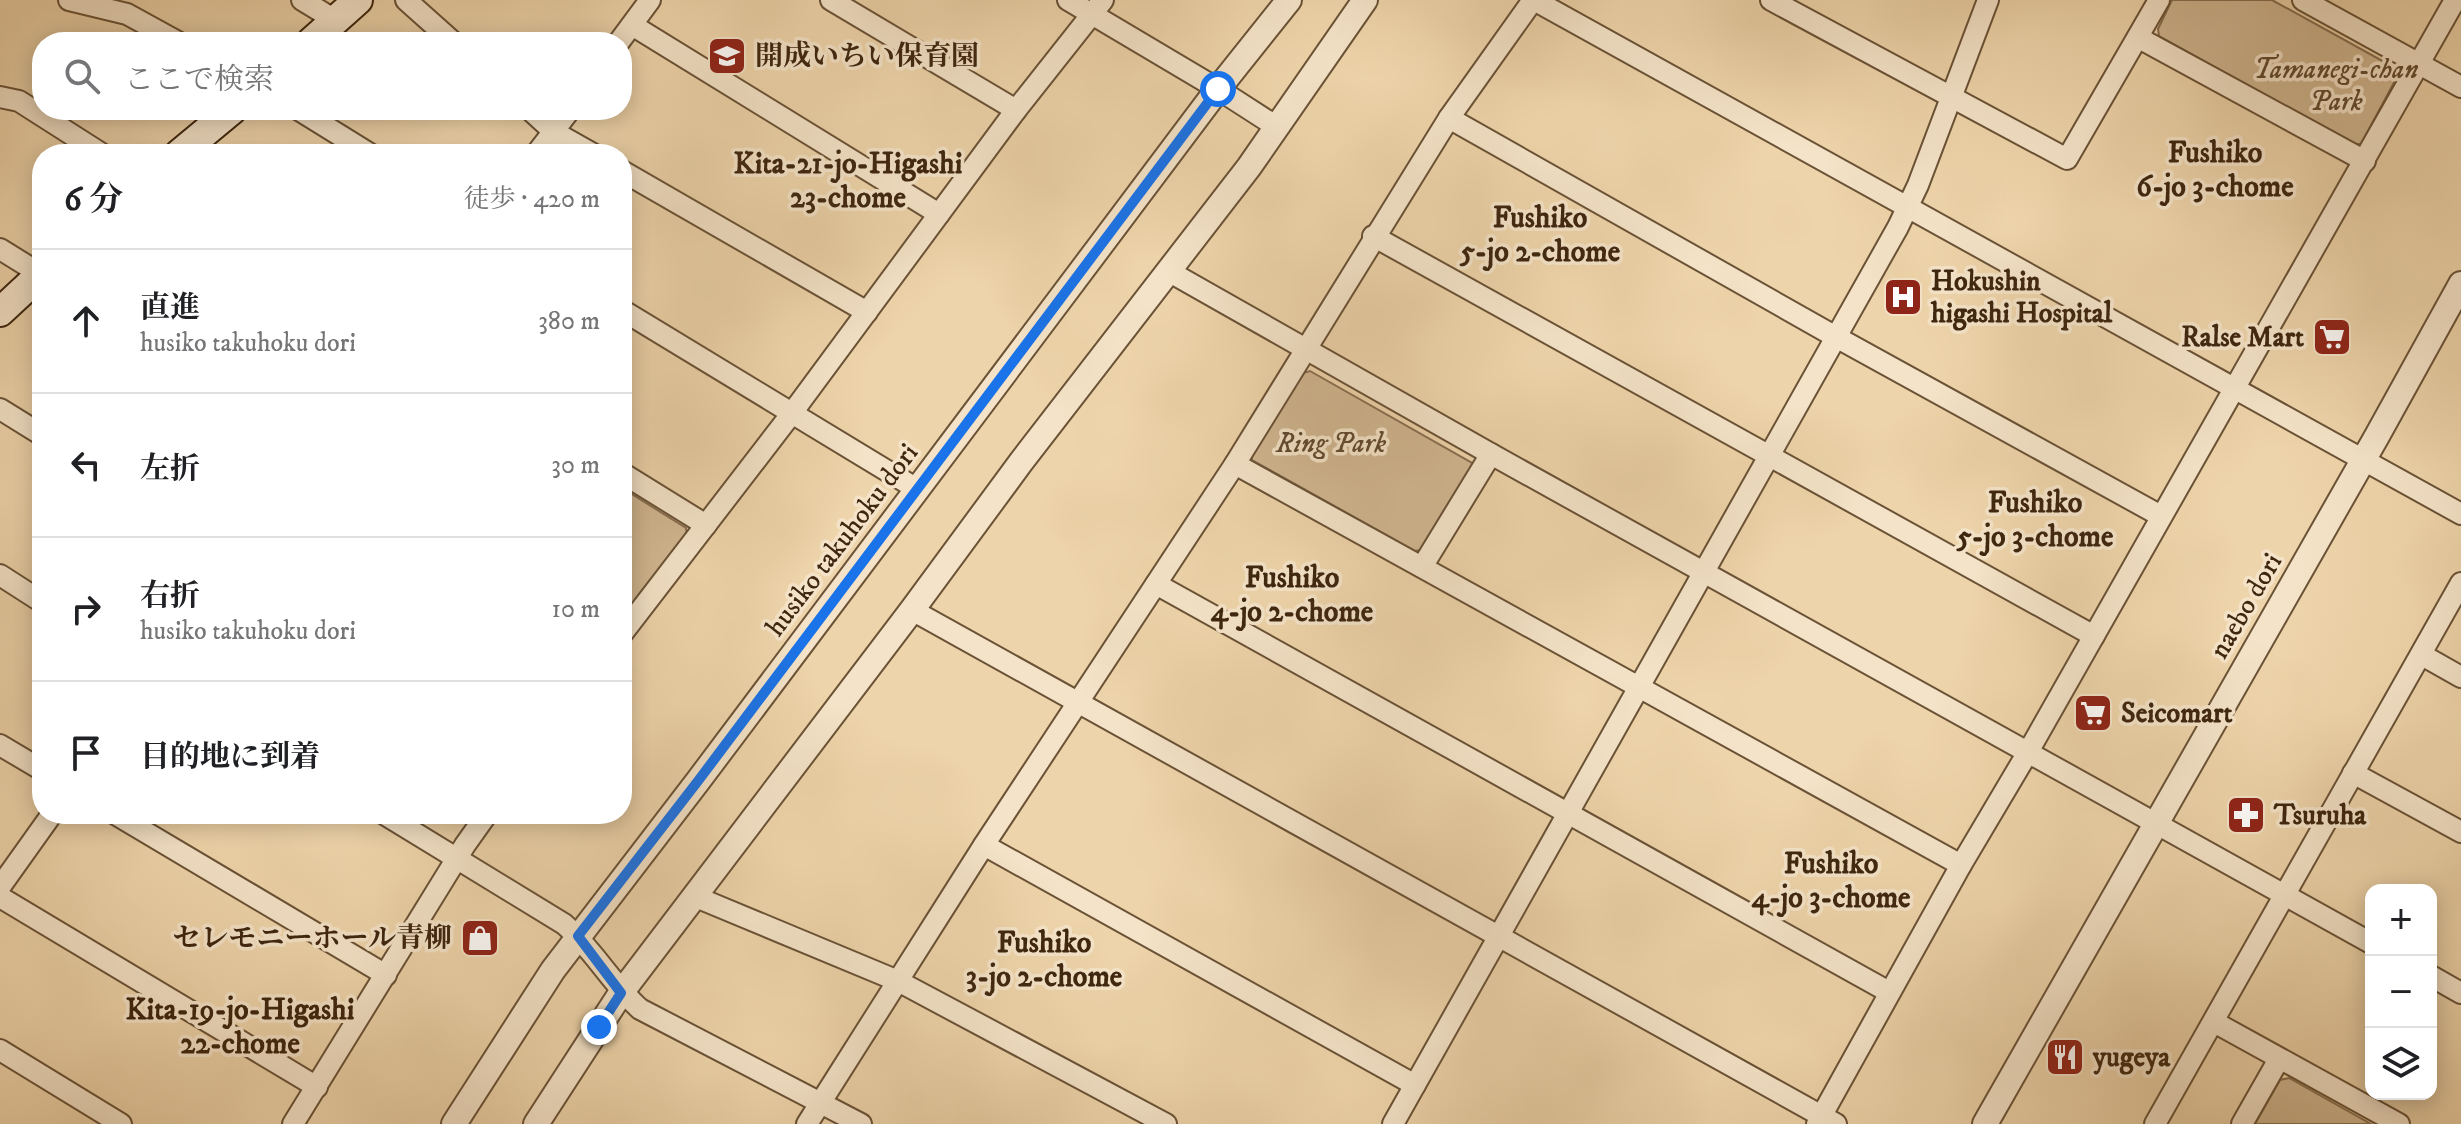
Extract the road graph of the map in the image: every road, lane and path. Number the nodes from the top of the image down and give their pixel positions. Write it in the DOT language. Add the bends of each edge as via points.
graph roads {
  1 [pos="69,0"];
  2 [pos="302,0"];
  3 [pos="358,0"];
  4 [pos="406,0"];
  5 [pos="650,0"];
  6 [pos="831,0"];
  7 [pos="1068,0"];
  8 [pos="1289,0"];
  9 [pos="1365,0"];
  10 [pos="1533,0"];
  11 [pos="1771,0"];
  12 [pos="1988,0"];
  13 [pos="2159,0"];
  14 [pos="2303,0"];
  15 [pos="2455,0"];
  16 [pos="132,7"];
  17 [pos="1097,7"];
  18 [pos="335,20"];
  19 [pos="632,25"];
  20 [pos="165,32"];
  21 [pos="322,32"];
  22 [pos="442,32"];
  23 [pos="627,32"];
  24 [pos="2139,38"];
  25 [pos="2419,65"];
  26 [pos="2461,87"];
  27 [pos="1218,89"];
  28 [pos="0,97"];
  29 [pos="1950,98"];
  30 [pos="32,109"];
  31 [pos="1016,110"];
  32 [pos="1449,118"];
  33 [pos="49,120"];
  34 [pos="220,120"];
  35 [pos="315,120"];
  36 [pos="541,120"];
  37 [pos="563,120"];
  38 [pos="1277,127"];
  39 [pos="554,132"];
  40 [pos="86,144"];
  41 [pos="191,144"];
  42 [pos="354,144"];
  43 [pos="544,144"];
  44 [pos="575,144"];
  45 [pos="2365,161"];
  46 [pos="632,177"];
  47 [pos="1907,206"];
  48 [pos="939,214"];
  49 [pos="1373,236"];
  50 [pos="0,249"];
  51 [pos="32,268"];
  52 [pos="1170,272"];
  53 [pos="32,283"];
  54 [pos="2461,284"];
  55 [pos="0,312"];
  56 [pos="867,312"];
  57 [pos="632,316"];
  58 [pos="1836,337"];
  59 [pos="1307,350"];
  60 [pos="2235,389"];
  61 [pos="0,409"];
  62 [pos="792,413"];
  63 [pos="32,429"];
  64 [pos="1491,454"];
  65 [pos="1769,457"];
  66 [pos="2362,459"];
  67 [pos="1235,464"];
  68 [pos="632,479"];
  69 [pos="917,489"];
  70 [pos="2461,514"];
  71 [pos="2161,516"];
  72 [pos="706,525"];
  73 [pos="1422,567"];
  74 [pos="1703,570"];
  75 [pos="0,575"];
  76 [pos="2461,583"];
  77 [pos="1156,584"];
  78 [pos="32,596"];
  79 [pos="912,610"];
  80 [pos="632,621"];
  81 [pos="2094,636"];
  82 [pos="2422,655"];
  83 [pos="2461,677"];
  84 [pos="1638,686"];
  85 [pos="1079,703"];
  86 [pos="0,745"];
  87 [pos="2028,752"];
  88 [pos="32,764"];
  89 [pos="2353,773"];
  90 [pos="1566,813"];
  91 [pos="45,824"];
  92 [pos="132,824"];
  93 [pos="400,824"];
  94 [pos="480,824"];
  95 [pos="2156,824"];
  96 [pos="2461,832"];
  97 [pos="984,845"];
  98 [pos="457,859"];
  99 [pos="1961,865"];
  100 [pos="0,887"];
  101 [pos="2286,896"];
  102 [pos="0,897"];
  103 [pos="696,897"];
  104 [pos="578,936"];
  105 [pos="1497,936"];
  106 [pos="2365,940"];
  107 [pos="386,975"];
  108 [pos="2437,979"];
  109 [pos="898,981"];
  110 [pos="1889,992"];
  111 [pos="621,993"];
  112 [pos="2461,993"];
  113 [pos="2214,1022"];
  114 [pos="0,1050"];
  115 [pos="2279,1059"];
  116 [pos="1415,1085"];
  117 [pos="317,1087"];
  118 [pos="821,1103"];
  119 [pos="1825,1121"];
  120 [pos="121,1124"];
  121 [pos="293,1124"];
  122 [pos="454,1124"];
  123 [pos="536,1124"];
  124 [pos="807,1124"];
  125 [pos="861,1124"];
  126 [pos="1166,1124"];
  127 [pos="1393,1124"];
  128 [pos="1985,1124"];
  129 [pos="2155,1124"];
  130 [pos="2242,1124"];
  131 [pos="2399,1124"];
  1 -- 16 [label="street"];
  2 -- 18 [label="street"];
  3 -- 18 [label="main road"];
  4 -- 22 [label="street"];
  5 -- 19 [label="street"];
  6 -- 31 [label="street"];
  7 -- 17 [label="street"];
  8 -- 27 [label="street, husiko takuhoku dori"];
  9 -- 38 [label="street"];
  10 -- 32 [label="street"];
  10 -- 47 [label="street"];
  11 -- 29 [label="street"];
  12 -- 29 [label="street"];
  13 -- 24 [label="street"];
  14 -- 25 [label="street"];
  15 -- 25 [label="street"];
  16 -- 20 [label="street"];
  17 -- 27 [label="street"];
  17 -- 31 [label="street"];
  18 -- 21 [label="main road"];
  19 -- 23 [label="street"];
  19 -- 48 [label="street"];
  24 -- 29 [label="street" via="2067,159"];
  24 -- 45 [label="street"];
  25 -- 26 [label="street"];
  25 -- 45 [label="street"];
  27 -- 38 [label="street"];
  27 -- 69 [label="street, husiko takuhoku dori"];
  28 -- 30 [label="street"];
  29 -- 47 [label="street"];
  31 -- 48 [label="street"];
  32 -- 49 [label="street"];
  32 -- 58 [label="street"];
  33 -- 40 [label="street"];
  34 -- 41 [label="main road"];
  35 -- 42 [label="street"];
  36 -- 39 [label="street"];
  37 -- 39 [label="street"];
  38 -- 52 [label="street"];
  39 -- 43 [label="street"];
  39 -- 44 [label="street"];
  45 -- 60 [label="street"];
  46 -- 56 [label="street"];
  47 -- 58 [label="street"];
  47 -- 60 [label="street"];
  48 -- 56 [label="street"];
  49 -- 59 [label="street"];
  49 -- 65 [label="street"];
  50 -- 51 [label="street"];
  52 -- 59 [label="street"];
  52 -- 79 [label="street"];
  53 -- 55 [label="main road"];
  54 -- 66 [label="street, naebo dori"];
  56 -- 62 [label="street"];
  57 -- 62 [label="street"];
  58 -- 65 [label="street"];
  58 -- 71 [label="street"];
  59 -- 64 [label="street"];
  59 -- 67 [label="street"];
  60 -- 66 [label="street"];
  60 -- 71 [label="street"];
  61 -- 63 [label="street"];
  62 -- 69 [label="street"];
  62 -- 72 [label="street"];
  64 -- 73 [label="street"];
  64 -- 74 [label="street"];
  65 -- 74 [label="street"];
  65 -- 81 [label="street"];
  66 -- 70 [label="street"];
  66 -- 95 [label="street, naebo dori"];
  67 -- 73 [label="street"];
  67 -- 77 [label="street"];
  68 -- 72 [label="street"];
  69 -- 104 [label="street, husiko takuhoku dori"];
  71 -- 81 [label="street"];
  72 -- 80 [label="street"];
  73 -- 84 [label="street"];
  74 -- 84 [label="street"];
  74 -- 87 [label="street"];
  75 -- 78 [label="street"];
  76 -- 82 [label="street"];
  77 -- 85 [label="street"];
  77 -- 90 [label="street"];
  79 -- 85 [label="street"];
  79 -- 103 [label="street"];
  81 -- 87 [label="street"];
  82 -- 83 [label="street"];
  82 -- 89 [label="street"];
  84 -- 90 [label="street"];
  84 -- 99 [label="street"];
  85 -- 97 [label="street"];
  85 -- 105 [label="street"];
  86 -- 88 [label="street"];
  87 -- 95 [label="street"];
  87 -- 99 [label="street"];
  89 -- 96 [label="street"];
  89 -- 101 [label="street"];
  90 -- 105 [label="street"];
  90 -- 110 [label="street"];
  91 -- 100 [label="street"];
  92 -- 107 [label="street"];
  93 -- 98 [label="street"];
  94 -- 98 [label="street"];
  95 -- 101 [label="street"];
  95 -- 128 [label="street, naebo dori"];
  97 -- 109 [label="street"];
  97 -- 116 [label="street"];
  98 -- 104 [label="street"];
  98 -- 107 [label="street"];
  99 -- 110 [label="street"];
  101 -- 106 [label="street"];
  101 -- 113 [label="street"];
  102 -- 117 [label="street"];
  103 -- 109 [label="street"];
  103 -- 111 [label="street"];
  104 -- 111 [label="street"];
  104 -- 122 [label="street, husiko takuhoku dori"];
  105 -- 116 [label="street"];
  105 -- 119 [label="street"];
  107 -- 117 [label="street"];
  108 -- 112 [label="street"];
  109 -- 118 [label="street"];
  109 -- 126 [label="street"];
  110 -- 119 [label="street"];
  111 -- 118 [label="street" via="640,1009"];
  111 -- 123 [label="street"];
  113 -- 115 [label="street"];
  113 -- 129 [label="street"];
  114 -- 120 [label="street"];
  115 -- 130 [label="street"];
  115 -- 131 [label="street"];
  116 -- 127 [label="street"];
  117 -- 121 [label="street"];
  118 -- 124 [label="street"];
  118 -- 125 [label="street"];
}
